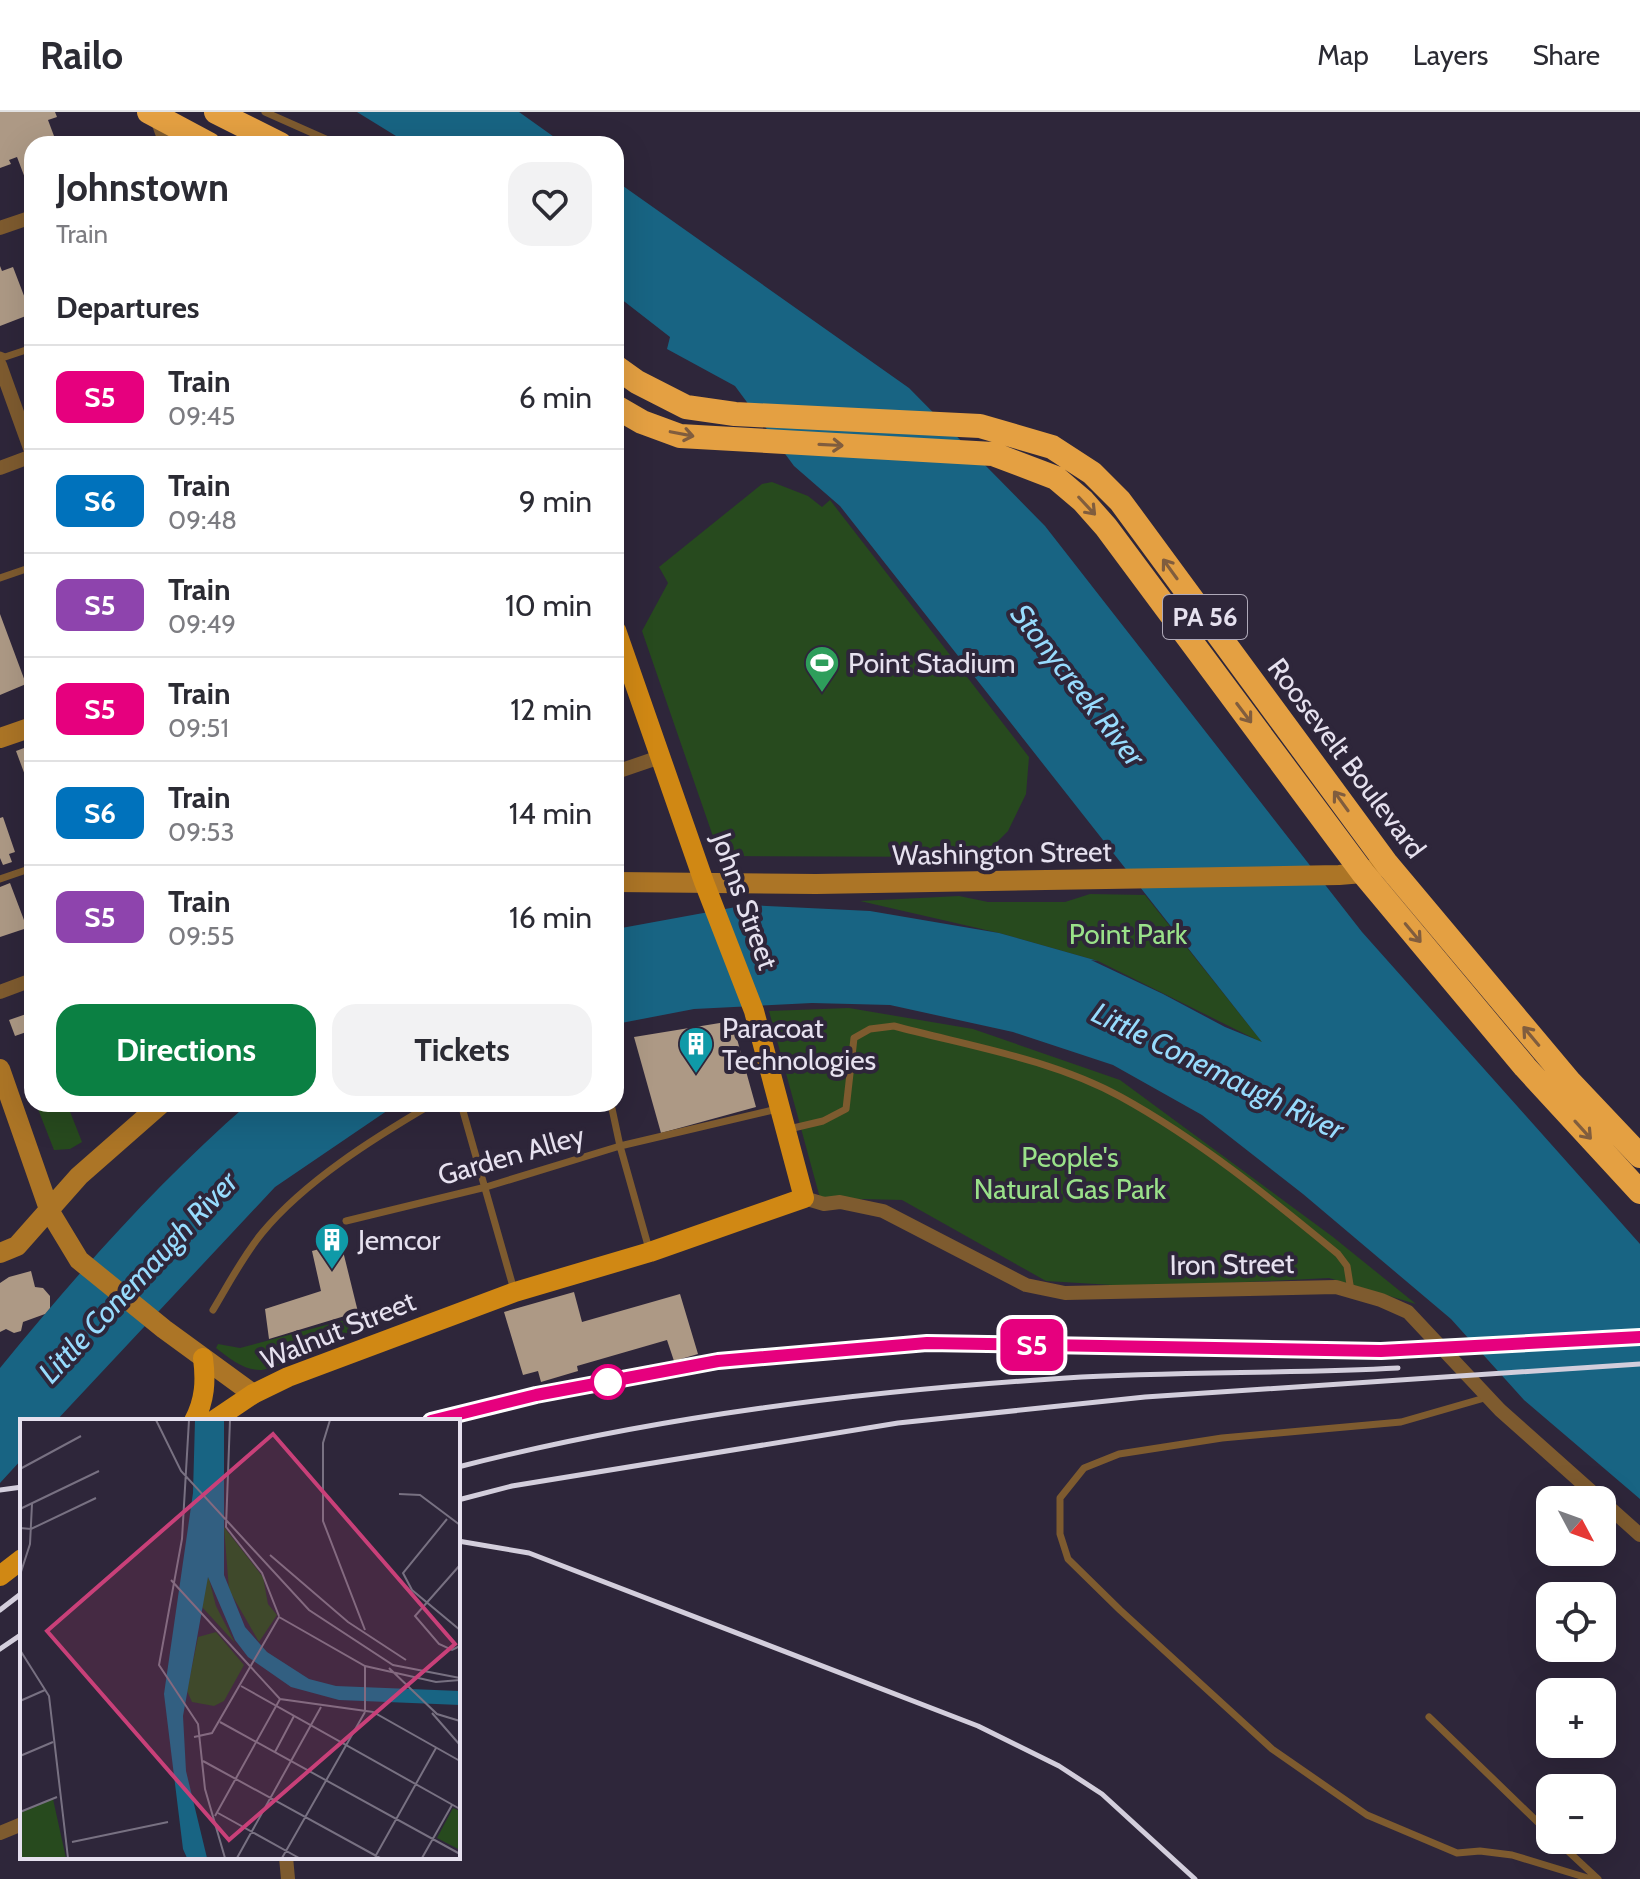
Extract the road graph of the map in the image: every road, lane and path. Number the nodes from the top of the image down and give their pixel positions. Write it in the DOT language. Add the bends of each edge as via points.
graph roads {
  1 [pos="216,112"];
  2 [pos="265,112"];
  3 [pos="152,114"];
  4 [pos="162,136"];
  5 [pos="191,136"];
  6 [pos="206,136"];
  7 [pos="264,136"];
  8 [pos="319,136"];
  9 [pos="24,220"];
  10 [pos="0,228"];
  11 [pos="24,351"];
  12 [pos="0,355"];
  13 [pos="0,365"];
  14 [pos="624,373"];
  15 [pos="624,412"];
  16 [pos="24,432"];
  17 [pos="24,458"];
  18 [pos="0,468"];
  19 [pos="24,570"];
  20 [pos="0,578"];
  21 [pos="624,653"];
  22 [pos="24,730"];
  23 [pos="0,738"];
  24 [pos="660,757"];
  25 [pos="624,769"];
  26 [pos="1387,864"];
  27 [pos="24,871"];
  28 [pos="1351,874"];
  29 [pos="0,879"];
  30 [pos="624,882"];
  31 [pos="704,882"];
  32 [pos="24,983"];
  33 [pos="0,992"];
  34 [pos="0,1069"];
  35 [pos="781,1108"];
  36 [pos="149,1112"];
  37 [pos="420,1112"];
  38 [pos="463,1112"];
  39 [pos="613,1112"];
  40 [pos="787,1129"];
  41 [pos="620,1146"];
  42 [pos="1640,1156"];
  43 [pos="486,1187"];
  44 [pos="1640,1192"];
  45 [pos="804,1198"];
  46 [pos="50,1212"];
  47 [pos="346,1221"];
  48 [pos="650,1252"];
  49 [pos="0,1253"];
  50 [pos="1351,1291"];
  51 [pos="515,1292"];
  52 [pos="213,1310"];
  53 [pos="203,1358"];
  54 [pos="253,1394"];
  55 [pos="1488,1397"];
  56 [pos="195,1419"];
  57 [pos="216,1419"];
  58 [pos="1587,1486"];
  59 [pos="1616,1513"];
  60 [pos="1640,1535"];
  61 [pos="20,1561"];
  62 [pos="0,1576"];
  63 [pos="1429,1717"];
  64 [pos="1536,1820"];
  65 [pos="20,1825"];
  66 [pos="0,1833"];
  67 [pos="1571,1854"];
  68 [pos="286,1859"];
  69 [pos="288,1879"];
  70 [pos="1591,1879"];
  71 [pos="1598,1879"];
  1 -- 6 [label="street"];
  1 -- 7 [label="highway"];
  2 -- 8 [label="lane"];
  3 -- 4 [label="street"];
  3 -- 5 [label="highway"];
  9 -- 10 [label="street"];
  11 -- 12 [label="lane"];
  13 -- 16 [label="street"];
  26 -- 14 [label="highway, Roosevelt Boulevard / PA 56, one-way" via="1120,501 1092,473 1052,447 980,426 686,407"];
  15 -- 28 [label="highway, Roosevelt Boulevard / PA 56, one-way" via="680,436 993,454 1056,478 1106,527"];
  17 -- 18 [label="street"];
  19 -- 20 [label="lane"];
  21 -- 24 [label="main road, Johns Street"];
  22 -- 23 [label="main road"];
  24 -- 25 [label="street"];
  24 -- 31 [label="main road, Johns Street"];
  26 -- 28 [label="main road, Washington Street"];
  42 -- 26 [label="highway, Roosevelt Boulevard / PA 56, one-way" via="1569,1081"];
  27 -- 29 [label="lane"];
  28 -- 31 [label="main road, Washington Street"];
  28 -- 44 [label="highway, Roosevelt Boulevard / PA 56, one-way"];
  30 -- 31 [label="main road, Washington Street"];
  31 -- 35 [label="main road, Johns Street" via="752,1007"];
  32 -- 33 [label="street"];
  34 -- 46 [label="main road, Walnut Street"];
  35 -- 40 [label="main road, Johns Street"];
  35 -- 41 [label="lane, Garden Alley"];
  36 -- 46 [label="main road" via="79,1176"];
  37 -- 52 [label="lane" via="288,1204 260,1235"];
  38 -- 43 [label="lane"];
  39 -- 41 [label="lane"];
  40 -- 45 [label="main road, Johns Street"];
  40 -- 50 [label="lane" via="846,1109 854,1038 870,1029 894,1026 1050,1067 1119,1096 1213,1155 1338,1254 1347,1266"];
  41 -- 43 [label="lane, Garden Alley"];
  41 -- 48 [label="lane"];
  43 -- 47 [label="lane, Garden Alley"];
  43 -- 51 [label="lane"];
  45 -- 48 [label="main road, Walnut Street"];
  45 -- 50 [label="street, Iron Street" via="883,1211 1026,1285 1065,1293 1336,1287"];
  46 -- 49 [label="main road" via="17,1246"];
  46 -- 53 [label="main road, Walnut Street" via="79,1260"];
  48 -- 51 [label="main road, Walnut Street"];
  50 -- 55 [label="street, Iron Street" via="1408,1312"];
  51 -- 54 [label="main road, Walnut Street"];
  53 -- 54 [label="main road, Walnut Street"];
  53 -- 56 [label="main road" via="204,1399"];
  54 -- 57 [label="main road"];
  55 -- 58 [label="street, Iron Street"];
  55 -- 70 [label="lane" via="1401,1422 1222,1438 1119,1454 1084,1468 1060,1498 1060,1534 1068,1559 1167,1653 1272,1749 1367,1815 1457,1853 1512,1855"];
  59 -- 60 [label="street, Iron Street"];
  61 -- 62 [label="main road"];
  63 -- 64 [label="lane"];
  65 -- 66 [label="street"];
  67 -- 71 [label="lane"];
  68 -- 69 [label="street"];
}
